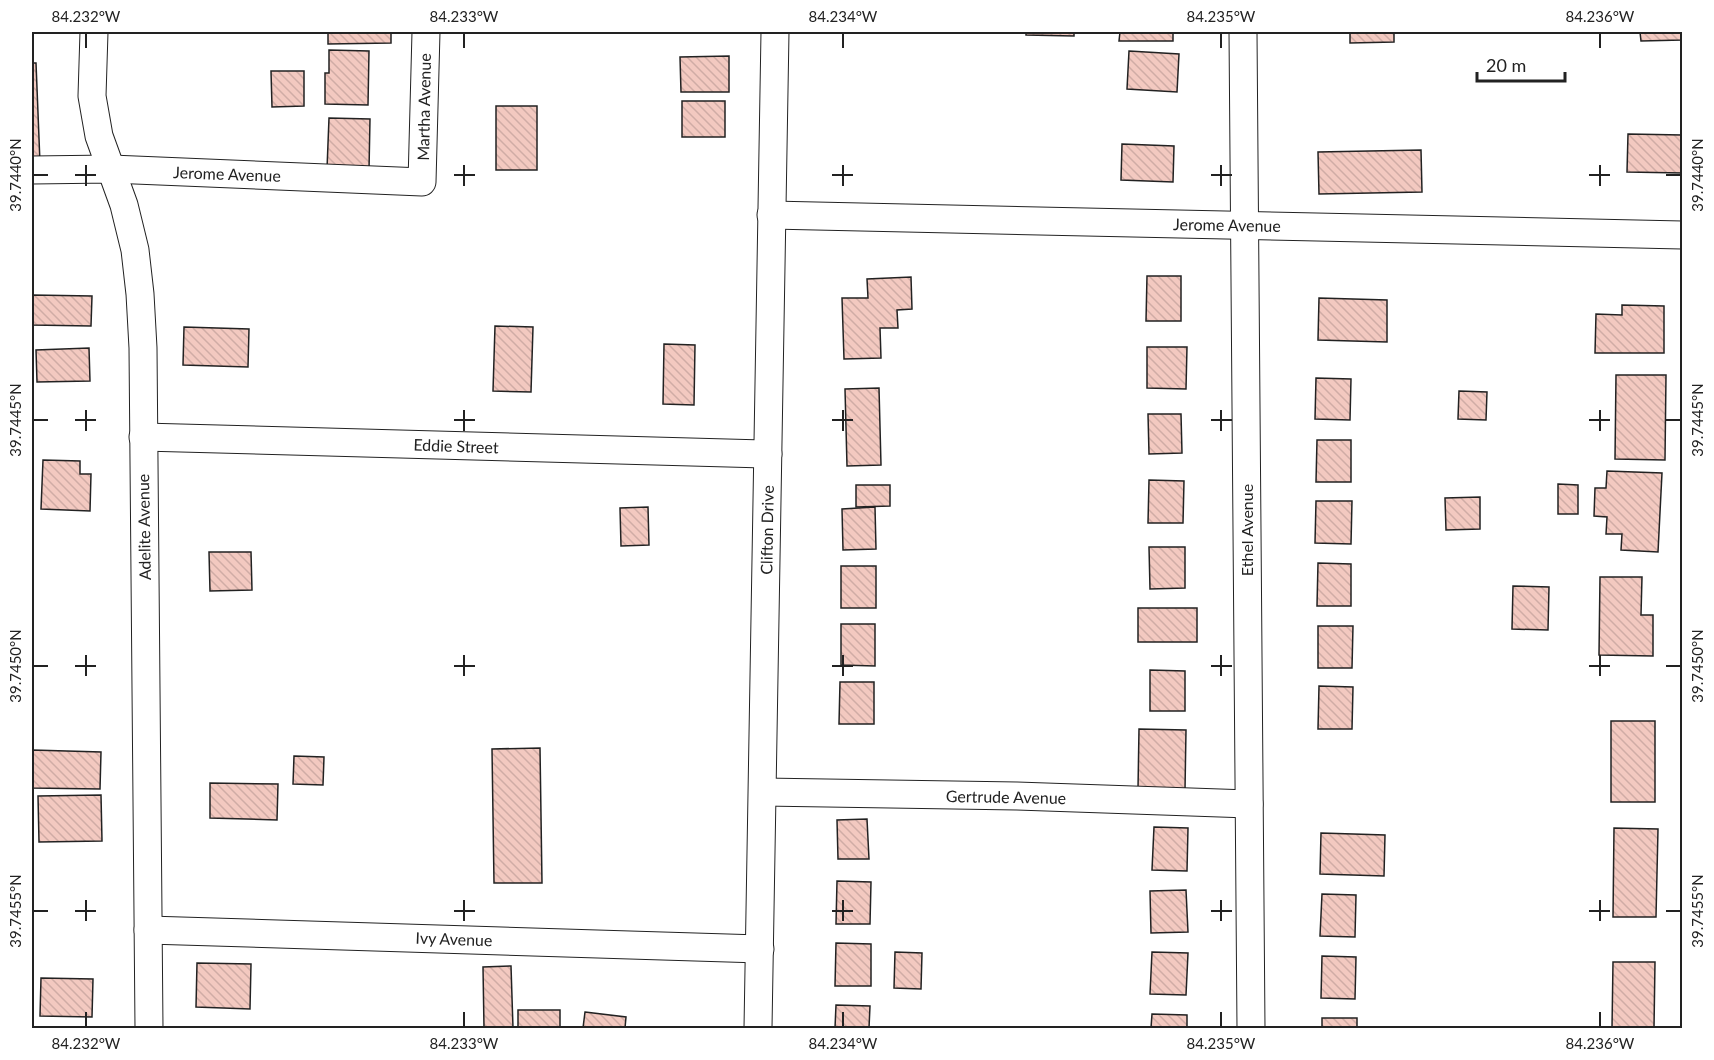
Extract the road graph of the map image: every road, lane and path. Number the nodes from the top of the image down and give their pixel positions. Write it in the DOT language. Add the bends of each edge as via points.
graph roads {
  1 [pos="94,32"];
  2 [pos="426,32"];
  3 [pos="775,32"];
  4 [pos="1243,32"];
  5 [pos="111,169"];
  6 [pos="32,170"];
  7 [pos="422,182"];
  8 [pos="771,214"];
  9 [pos="1245,226"];
  10 [pos="1683,235"];
  11 [pos="143,437"];
  12 [pos="768,454"];
  13 [pos="763,792"];
  14 [pos="1249,804"];
  15 [pos="148,930"];
  16 [pos="760,949"];
  17 [pos="149,1029"];
  18 [pos="758,1029"];
  19 [pos="1251,1029"];
  1 -- 5 [label="street, Adelite Avenue" via="92,96 99,136"];
  2 -- 7 [label="street, Martha Avenue"];
  3 -- 8 [label="street, Clifton Drive"];
  4 -- 9 [label="street, Ethel Avenue"];
  5 -- 6 [label="street, Jerome Avenue"];
  5 -- 7 [label="street, Jerome Avenue"];
  5 -- 11 [label="street, Adelite Avenue" via="135,250 143,348"];
  8 -- 9 [label="street, Jerome Avenue"];
  8 -- 12 [label="street, Clifton Drive"];
  9 -- 10 [label="street, Jerome Avenue"];
  9 -- 14 [label="street, Ethel Avenue"];
  11 -- 12 [label="street, Eddie Street"];
  11 -- 15 [label="street, Adelite Avenue"];
  12 -- 13 [label="street, Clifton Drive"];
  13 -- 14 [label="street, Gertrude Avenue"];
  13 -- 16 [label="street, Clifton Drive"];
  14 -- 19 [label="street, Ethel Avenue"];
  15 -- 16 [label="street, Ivy Avenue"];
  15 -- 17 [label="street, Adelite Avenue"];
  16 -- 18 [label="street, Clifton Drive"];
}
